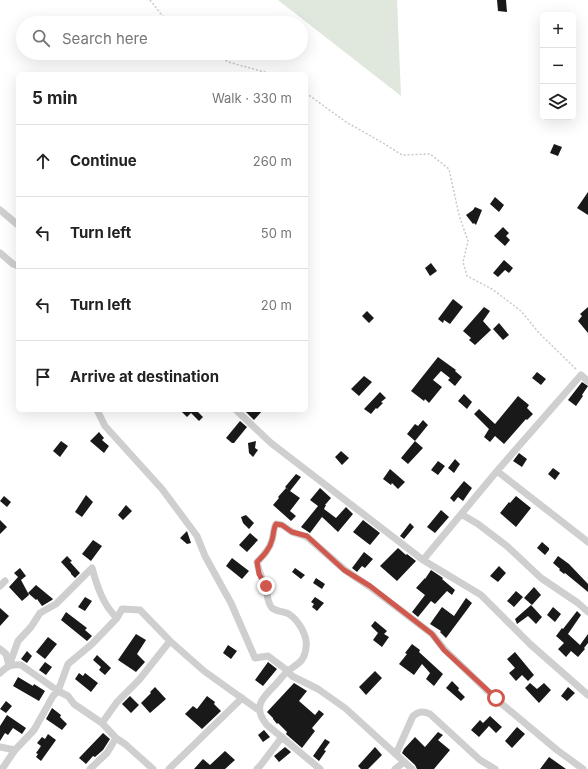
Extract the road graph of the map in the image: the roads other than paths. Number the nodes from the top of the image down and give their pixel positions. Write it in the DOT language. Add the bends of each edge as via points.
graph roads {
  1 [pos="0,210"];
  2 [pos="16,223"];
  3 [pos="0,253"];
  4 [pos="16,265"];
  5 [pos="588,381"];
  6 [pos="98,412"];
  7 [pos="238,412"];
  8 [pos="497,471"];
  9 [pos="461,514"];
  10 [pos="588,542"];
  11 [pos="423,560"];
  12 [pos="588,612"];
  13 [pos="117,618"];
  14 [pos="170,641"];
  15 [pos="0,649"];
  16 [pos="9,666"];
  17 [pos="288,671"];
  18 [pos="0,673"];
  19 [pos="58,691"];
  20 [pos="588,695"];
  21 [pos="242,698"];
  22 [pos="259,707"];
  23 [pos="102,723"];
  24 [pos="282,737"];
  25 [pos="116,738"];
  26 [pos="0,747"];
  27 [pos="15,750"];
  28 [pos="396,754"];
  29 [pos="404,762"];
  30 [pos="2,769"];
  31 [pos="90,769"];
  32 [pos="153,769"];
  33 [pos="169,769"];
  34 [pos="257,769"];
  35 [pos="320,769"];
  36 [pos="395,769"];
  37 [pos="412,769"];
  38 [pos="495,769"];
  39 [pos="583,769"];
  1 -- 2 [label="street"];
  3 -- 4 [label="street"];
  5 -- 8 [label="street" via="581,375"];
  6 -- 17 [label="street" via="105,426 162,489 197,536 255,658 268,656"];
  7 -- 11 [label="street" via="272,444"];
  8 -- 9 [label="street"];
  8 -- 10 [label="street"];
  9 -- 11 [label="street"];
  9 -- 12 [label="street" via="508,547 541,578"];
  11 -- 20 [label="street" via="481,595 530,644"];
  13 -- 14 [label="street" via="122,609 140,610"];
  13 -- 16 [label="street" via="98,589 92,568 56,604 40,613 18,641"];
  13 -- 19 [label="street" via="68,664"];
  14 -- 21 [label="street" via="204,671"];
  14 -- 23 [label="street" via="139,680 116,702"];
  15 -- 16 [label="street" via="6,654"];
  16 -- 18 [label="street"];
  16 -- 19 [label="street" via="21,665"];
  17 -- 22 [label="street" via="266,695"];
  17 -- 28 [label="street" via="292,676 318,689 345,708"];
  17 -- 39 [label="street" via="298,665 304,656 307,646 304,631 289,614 272,607 257,562 268,550 276,524 307,536 344,570 370,586 432,634 444,650 496,698"];
  19 -- 23 [label="street"];
  19 -- 27 [label="street" via="34,730"];
  21 -- 22 [label="street" via="257,709"];
  21 -- 33 [label="street"];
  22 -- 24 [label="street" via="261,717 267,725"];
  23 -- 25 [label="street"];
  24 -- 34 [label="street"];
  24 -- 35 [label="street"];
  25 -- 31 [label="street" via="107,753"];
  25 -- 32 [label="street"];
  26 -- 27 [label="street"];
  27 -- 30 [label="street"];
  28 -- 29 [label="street"];
  28 -- 38 [label="street" via="414,716 424,711 480,760"];
  29 -- 36 [label="street"];
  29 -- 37 [label="street"];
}
